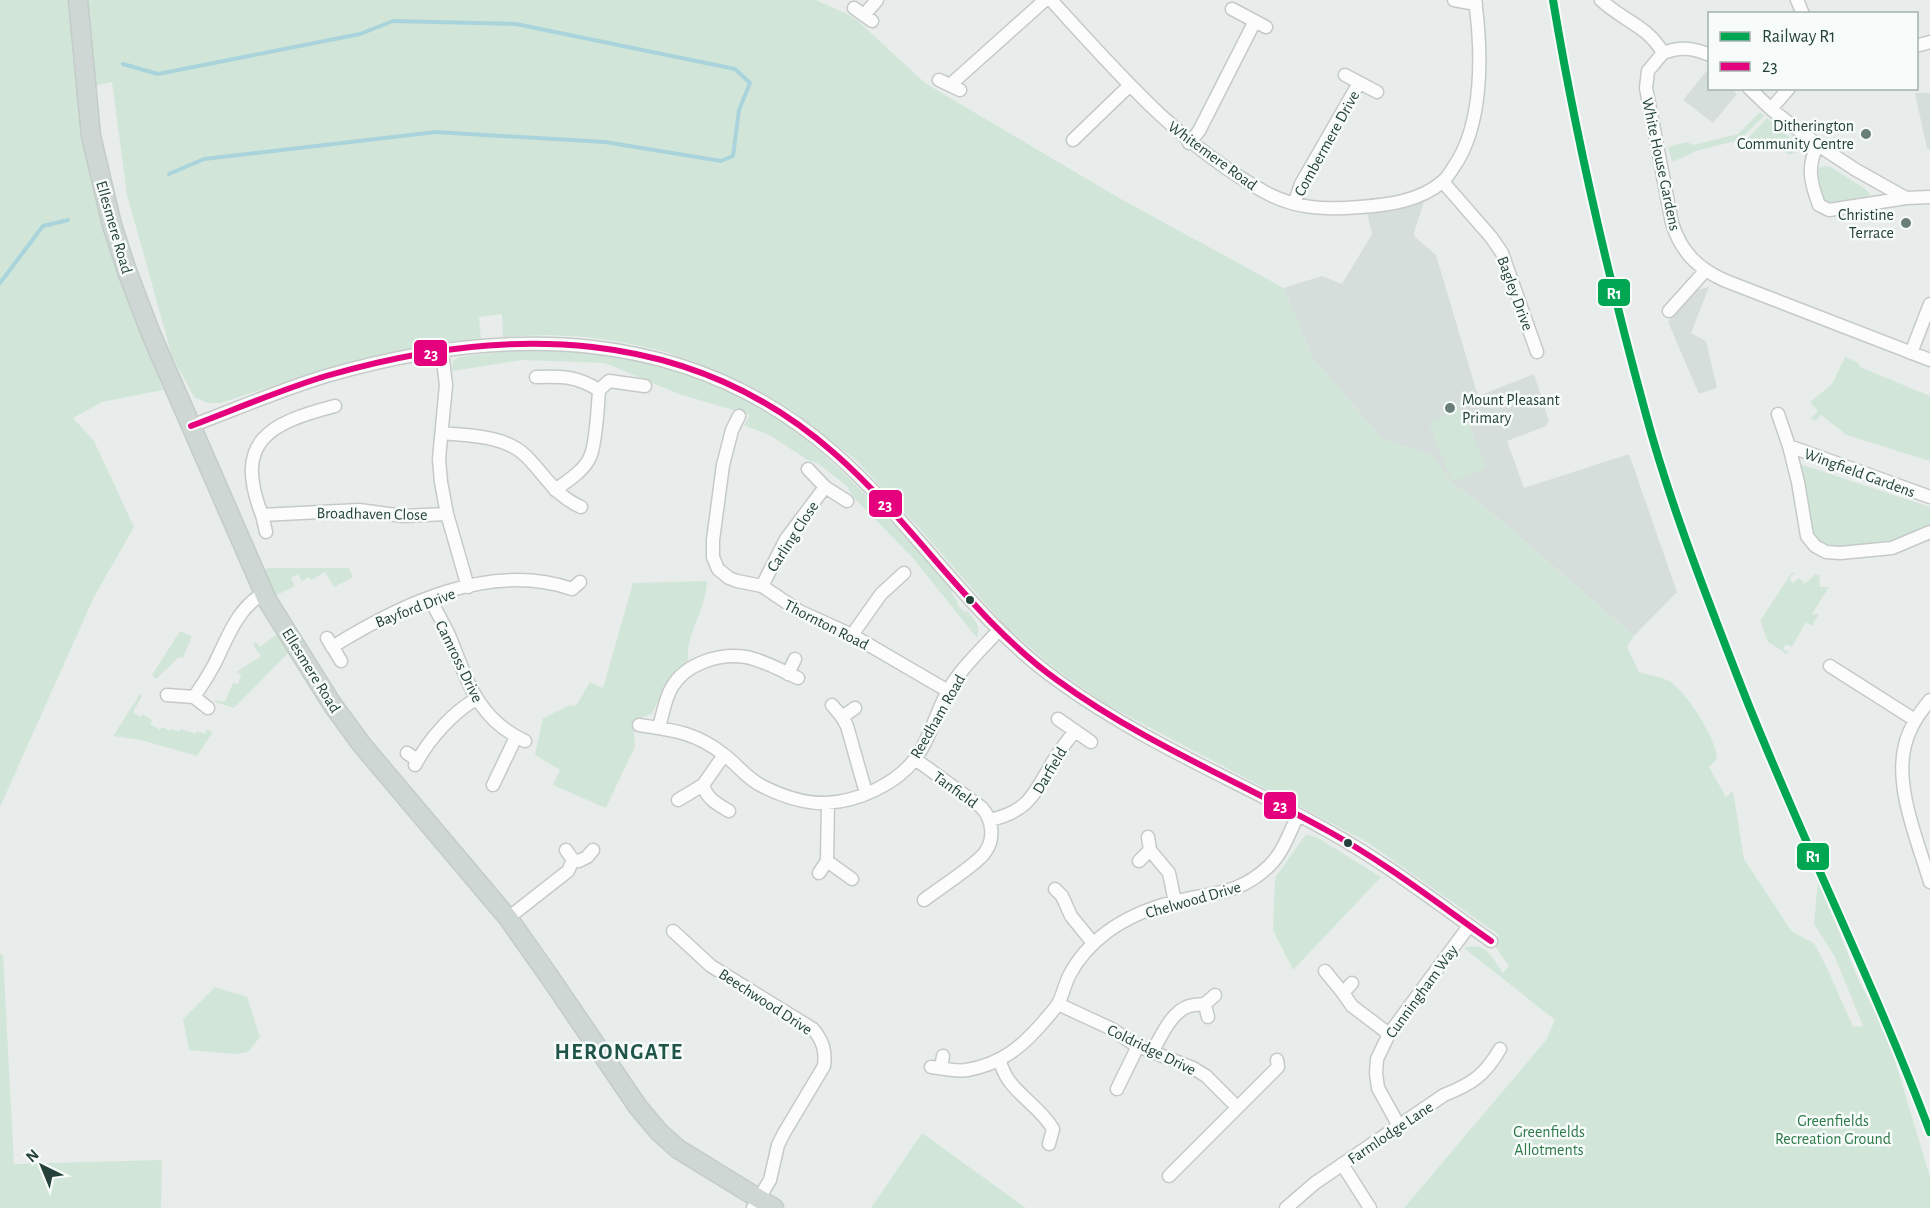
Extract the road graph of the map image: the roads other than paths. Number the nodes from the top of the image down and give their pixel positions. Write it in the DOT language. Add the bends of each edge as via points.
graph roads {
  1 [pos="78,0"];
  2 [pos="877,0"];
  3 [pos="1045,0"];
  4 [pos="1052,0"];
  5 [pos="1454,0"];
  6 [pos="1601,0"];
  7 [pos="1475,2"];
  8 [pos="1232,9"];
  9 [pos="863,15"];
  10 [pos="1663,53"];
  11 [pos="1708,54"];
  12 [pos="1345,75"];
  13 [pos="1359,83"];
  14 [pos="950,85"];
  15 [pos="1129,86"];
  16 [pos="1751,90"];
  17 [pos="1786,90"];
  18 [pos="1377,92"];
  19 [pos="1771,109"];
  20 [pos="1072,139"];
  21 [pos="1190,142"];
  22 [pos="1818,146"];
  23 [pos="1443,182"];
  24 [pos="1930,196"];
  25 [pos="1906,198"];
  26 [pos="1294,204"];
  27 [pos="1705,270"];
  28 [pos="1930,304"];
  29 [pos="1669,311"];
  30 [pos="442,352"];
  31 [pos="1537,352"];
  32 [pos="1911,353"];
  33 [pos="1930,360"];
  34 [pos="536,377"];
  35 [pos="645,386"];
  36 [pos="599,390"];
  37 [pos="335,406"];
  38 [pos="1778,414"];
  39 [pos="738,416"];
  40 [pos="191,426"];
  41 [pos="442,433"];
  42 [pos="1789,447"];
  43 [pos="808,469"];
  44 [pos="825,487"];
  45 [pos="555,490"];
  46 [pos="1930,497"];
  47 [pos="847,501"];
  48 [pos="581,507"];
  49 [pos="447,514"];
  50 [pos="262,515"];
  51 [pos="266,532"];
  52 [pos="1930,532"];
  53 [pos="904,573"];
  54 [pos="579,582"];
  55 [pos="762,586"];
  56 [pos="468,587"];
  57 [pos="264,593"];
  58 [pos="430,598"];
  59 [pos="999,630"];
  60 [pos="852,635"];
  61 [pos="795,659"];
  62 [pos="341,661"];
  63 [pos="1830,666"];
  64 [pos="948,691"];
  65 [pos="167,695"];
  66 [pos="194,697"];
  67 [pos="476,699"];
  68 [pos="1930,700"];
  69 [pos="832,705"];
  70 [pos="208,708"];
  71 [pos="855,708"];
  72 [pos="842,717"];
  73 [pos="1058,719"];
  74 [pos="1915,720"];
  75 [pos="639,725"];
  76 [pos="659,727"];
  77 [pos="1074,732"];
  78 [pos="1091,742"];
  79 [pos="724,755"];
  80 [pos="413,759"];
  81 [pos="915,759"];
  82 [pos="703,785"];
  83 [pos="493,786"];
  84 [pos="866,793"];
  85 [pos="678,800"];
  86 [pos="828,803"];
  87 [pos="729,811"];
  88 [pos="1298,815"];
  89 [pos="990,820"];
  90 [pos="1148,837"];
  91 [pos="593,850"];
  92 [pos="1150,850"];
  93 [pos="827,861"];
  94 [pos="1139,861"];
  95 [pos="819,873"];
  96 [pos="852,879"];
  97 [pos="1930,882"];
  98 [pos="1063,892"];
  99 [pos="924,900"];
  100 [pos="1174,902"];
  101 [pos="508,918"];
  102 [pos="1469,926"];
  103 [pos="673,931"];
  104 [pos="1491,941"];
  105 [pos="1093,943"];
  106 [pos="1324,971"];
  107 [pos="1352,983"];
  108 [pos="1343,993"];
  109 [pos="1215,995"];
  110 [pos="1058,1004"];
  111 [pos="1389,1034"];
  112 [pos="1138,1046"];
  113 [pos="1154,1051"];
  114 [pos="1500,1057"];
  115 [pos="999,1060"];
  116 [pos="1277,1060"];
  117 [pos="938,1064"];
  118 [pos="1117,1089"];
  119 [pos="1237,1107"];
  120 [pos="1399,1126"];
  121 [pos="1049,1144"];
  122 [pos="1342,1164"];
  123 [pos="1169,1176"];
  124 [pos="762,1205"];
  125 [pos="1286,1208"];
  126 [pos="1370,1208"];
  1 -- 40 [label="main road, Ellesmere Road" via="91,136 112,225 126,272"];
  2 -- 9 [label="street"];
  3 -- 14 [label="street"];
  4 -- 15 [label="street, Whitemere Road"];
  5 -- 7 [label="street"];
  6 -- 10 [label="street" via="1648,33"];
  7 -- 23 [label="street, Whitemere Road" via="1479,83 1475,118 1457,163"];
  8 -- 21 [label="street" via="1260,24"];
  10 -- 11 [label="street" via="1686,47"];
  10 -- 27 [label="street, White House Gardens" via="1646,79 1649,104 1677,238 1692,260"];
  12 -- 13 [label="street"];
  13 -- 18 [label="street"];
  13 -- 26 [label="street, Combermere Drive" via="1301,184"];
  15 -- 20 [label="street"];
  15 -- 21 [label="street, Whitemere Road"];
  16 -- 19 [label="street"];
  17 -- 19 [label="street"];
  19 -- 22 [label="street"];
  21 -- 26 [label="street, Whitemere Road" via="1266,193"];
  22 -- 25 [label="street"];
  22 -- 25 [label="street" via="1811,158 1810,184 1819,205 1829,210"];
  23 -- 26 [label="street, Whitemere Road" via="1405,201 1381,205 1332,209"];
  23 -- 31 [label="street, Bagley Drive" via="1502,253"];
  24 -- 25 [label="street"];
  27 -- 29 [label="street"];
  27 -- 32 [label="street, White House Gardens"];
  28 -- 32 [label="street"];
  30 -- 40 [label="street" via="403,357 323,377"];
  30 -- 41 [label="street" via="446,385"];
  30 -- 59 [label="street" via="532,342 594,347 648,356 735,387 801,426 835,454"];
  32 -- 33 [label="street, White House Gardens"];
  34 -- 36 [label="street" via="573,378"];
  35 -- 36 [label="street" via="609,381"];
  36 -- 45 [label="street" via="590,458"];
  37 -- 50 [label="street" via="312,411 276,427 260,443 251,475"];
  38 -- 42 [label="street, Wingfield Gardens"];
  39 -- 55 [label="street, Thornton Road" via="723,465 714,557 718,569 729,578"];
  40 -- 57 [label="main road, Ellesmere Road"];
  41 -- 45 [label="street" via="506,443 525,455"];
  41 -- 49 [label="street" via="439,459"];
  42 -- 46 [label="street, Wingfield Gardens"];
  42 -- 52 [label="street, Wingfield Gardens" via="1807,536 1815,546 1840,553 1892,548"];
  43 -- 44 [label="street, Carling Close"];
  44 -- 47 [label="street, Carling Close"];
  44 -- 55 [label="street, Carling Close" via="786,539"];
  45 -- 48 [label="street"];
  49 -- 50 [label="street, Broadhaven Close" via="403,516 359,510"];
  49 -- 56 [label="street"];
  50 -- 51 [label="street"];
  53 -- 60 [label="street" via="881,594"];
  54 -- 56 [label="street, Bayford Drive" via="572,589 527,579"];
  55 -- 60 [label="street, Thornton Road" via="799,611"];
  56 -- 58 [label="street, Bayford Drive"];
  57 -- 66 [label="street" via="241,612"];
  57 -- 101 [label="main road, Ellesmere Road" via="362,745"];
  58 -- 62 [label="street, Bayford Drive" via="329,642"];
  58 -- 67 [label="street, Camross Drive"];
  59 -- 64 [label="street, Reedham Road"];
  59 -- 88 [label="street" via="1052,677 1101,712"];
  60 -- 64 [label="street, Thornton Road"];
  61 -- 76 [label="street" via="793,676 747,657 699,664 672,686"];
  63 -- 74 [label="street"];
  64 -- 81 [label="street, Reedham Road"];
  65 -- 66 [label="street"];
  66 -- 70 [label="street"];
  67 -- 80 [label="street" via="456,713"];
  67 -- 83 [label="street, Camross Drive" via="489,715 520,739"];
  68 -- 74 [label="street"];
  69 -- 72 [label="street"];
  71 -- 72 [label="street"];
  72 -- 84 [label="street"];
  73 -- 77 [label="street, Darfield"];
  74 -- 97 [label="street" via="1905,744 1902,767 1905,795"];
  75 -- 76 [label="street, Reedham Road"];
  76 -- 79 [label="street, Reedham Road" via="704,740"];
  77 -- 78 [label="street, Darfield"];
  77 -- 89 [label="street, Darfield" via="1028,802 1010,814"];
  79 -- 82 [label="street"];
  79 -- 86 [label="street, Reedham Road" via="745,775 771,790 794,799"];
  81 -- 84 [label="street, Reedham Road" via="892,780"];
  81 -- 89 [label="street, Tanfield" via="981,807"];
  82 -- 85 [label="street"];
  82 -- 87 [label="street" via="713,802"];
  84 -- 86 [label="street, Reedham Road"];
  86 -- 93 [label="street"];
  88 -- 100 [label="street, Chelwood Drive" via="1282,849 1249,882 1221,893"];
  88 -- 102 [label="street" via="1388,867"];
  89 -- 99 [label="street, Tanfield" via="986,851"];
  90 -- 92 [label="street"];
  91 -- 101 [label="street" via="579,861 569,855 568,871"];
  92 -- 94 [label="street"];
  92 -- 100 [label="street" via="1169,873"];
  93 -- 95 [label="street"];
  93 -- 96 [label="street"];
  98 -- 105 [label="street" via="1071,916"];
  100 -- 105 [label="street, Chelwood Drive" via="1125,921"];
  101 -- 124 [label="main road, Ellesmere Road" via="638,1107 660,1132 678,1149"];
  102 -- 104 [label="street"];
  102 -- 111 [label="street, Cunningham Way"];
  103 -- 124 [label="street, Beechwood Drive" via="711,966 813,1029 826,1054 824,1066 778,1146"];
  105 -- 110 [label="street, Chelwood Drive" via="1068,977"];
  106 -- 108 [label="street"];
  107 -- 108 [label="street"];
  108 -- 111 [label="street" via="1352,1006"];
  109 -- 113 [label="street" via="1206,1011 1189,1006 1178,1013"];
  110 -- 112 [label="street, Coldridge Drive"];
  110 -- 115 [label="street, Chelwood Drive" via="1029,1040"];
  111 -- 120 [label="street, Cunningham Way" via="1377,1059 1376,1073 1378,1088"];
  112 -- 113 [label="street, Coldridge Drive"];
  112 -- 118 [label="street"];
  113 -- 119 [label="street, Coldridge Drive" via="1206,1076"];
  114 -- 120 [label="street, Farmlodge Lane" via="1467,1086 1444,1095"];
  115 -- 117 [label="street, Chelwood Drive" via="965,1071"];
  115 -- 121 [label="street" via="1010,1083 1057,1129"];
  116 -- 119 [label="street" via="1278,1067"];
  119 -- 123 [label="street"];
  120 -- 122 [label="street, Farmlodge Lane"];
  122 -- 125 [label="street, Farmlodge Lane"];
  122 -- 126 [label="street"];
}
